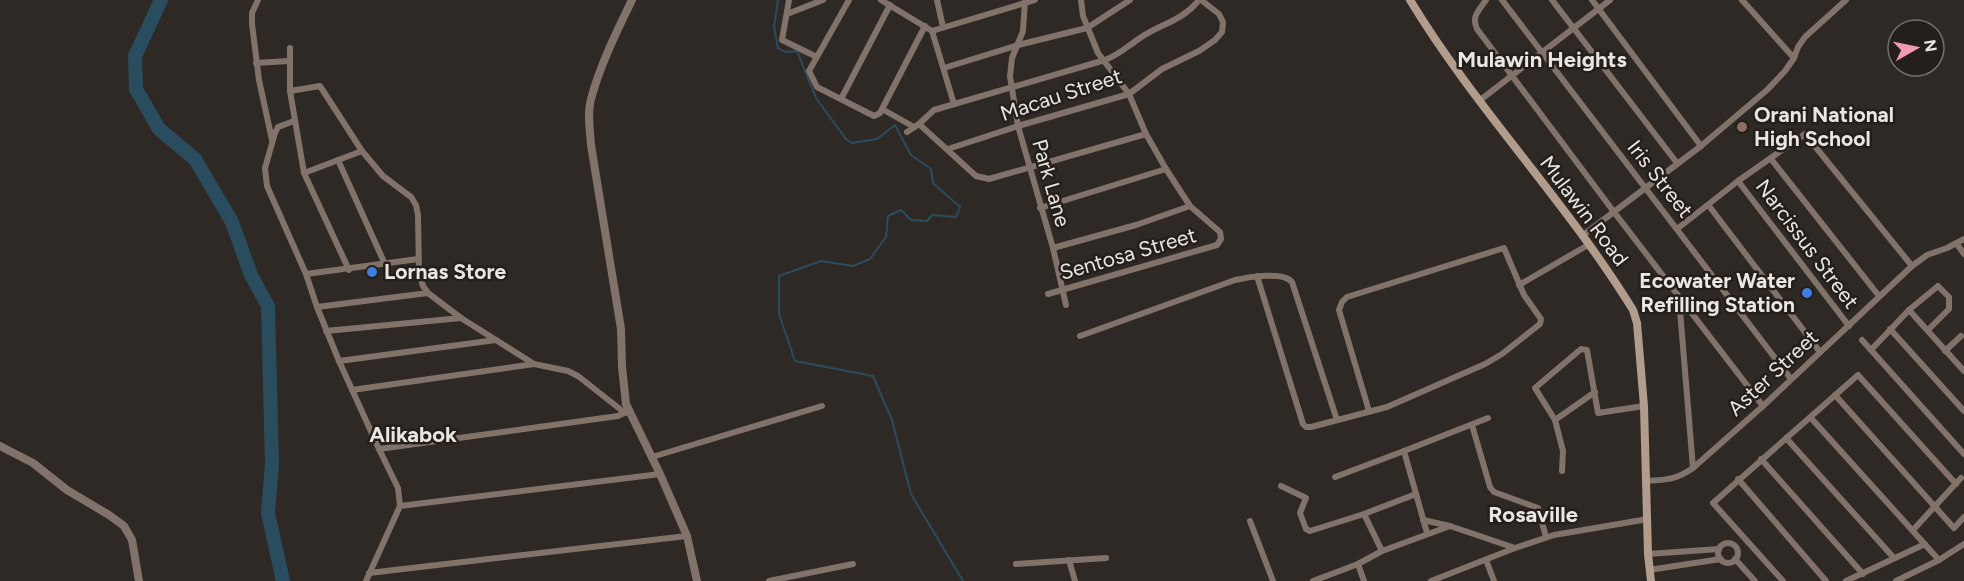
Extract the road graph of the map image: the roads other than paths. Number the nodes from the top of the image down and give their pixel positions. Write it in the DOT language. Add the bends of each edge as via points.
graph roads {
  1 [pos="258,0"];
  2 [pos="632,0"];
  3 [pos="789,0"];
  4 [pos="823,0"];
  5 [pos="849,0"];
  6 [pos="881,0"];
  7 [pos="896,0"];
  8 [pos="937,0"];
  9 [pos="1035,0"];
  10 [pos="1081,0"];
  11 [pos="1130,0"];
  12 [pos="1200,0"];
  13 [pos="1410,0"];
  14 [pos="1486,0"];
  15 [pos="1503,0"];
  16 [pos="1552,0"];
  17 [pos="1592,0"];
  18 [pos="1610,0"];
  19 [pos="1742,0"];
  20 [pos="1846,0"];
  21 [pos="1026,2"];
  22 [pos="890,5"];
  23 [pos="898,9"];
  24 [pos="1599,10"];
  25 [pos="787,14"];
  26 [pos="925,26"];
  27 [pos="943,27"];
  28 [pos="1088,28"];
  29 [pos="1574,29"];
  30 [pos="932,31"];
  31 [pos="1018,45"];
  32 [pos="290,48"];
  33 [pos="1542,53"];
  34 [pos="817,57"];
  35 [pos="1794,58"];
  36 [pos="1105,60"];
  37 [pos="289,61"];
  38 [pos="256,63"];
  39 [pos="944,68"];
  40 [pos="1512,77"];
  41 [pos="1012,88"];
  42 [pos="290,91"];
  43 [pos="1129,94"];
  44 [pos="841,99"];
  45 [pos="1479,101"];
  46 [pos="954,104"];
  47 [pos="882,109"];
  48 [pos="294,121"];
  49 [pos="917,125"];
  50 [pos="1018,126"];
  51 [pos="907,132"];
  52 [pos="1146,134"];
  53 [pos="272,141"];
  54 [pos="1701,146"];
  55 [pos="948,149"];
  56 [pos="362,151"];
  57 [pos="1771,159"];
  58 [pos="338,160"];
  59 [pos="1677,163"];
  60 [pos="1029,166"];
  61 [pos="1167,169"];
  62 [pos="304,173"];
  63 [pos="1738,181"];
  64 [pos="1645,188"];
  65 [pos="1190,206"];
  66 [pos="1709,206"];
  67 [pos="1040,208"];
  68 [pos="1614,212"];
  69 [pos="1677,229"];
  70 [pos="1582,236"];
  71 [pos="1964,239"];
  72 [pos="1957,244"];
  73 [pos="1588,245"];
  74 [pos="1053,248"];
  75 [pos="1964,254"];
  76 [pos="418,259"];
  77 [pos="384,262"];
  78 [pos="1912,266"];
  79 [pos="349,270"];
  80 [pos="306,274"];
  81 [pos="1257,276"];
  82 [pos="1520,285"];
  83 [pos="1064,290"];
  84 [pos="429,293"];
  85 [pos="1048,294"];
  86 [pos="1879,296"];
  87 [pos="1679,297"];
  88 [pos="1066,305"];
  89 [pos="317,307"];
  90 [pos="1909,310"];
  91 [pos="462,318"];
  92 [pos="1849,326"];
  93 [pos="1890,329"];
  94 [pos="1928,330"];
  95 [pos="326,331"];
  96 [pos="1080,336"];
  97 [pos="1961,336"];
  98 [pos="497,340"];
  99 [pos="1862,340"];
  100 [pos="1871,350"];
  101 [pos="1945,351"];
  102 [pos="1820,352"];
  103 [pos="339,361"];
  104 [pos="534,364"];
  105 [pos="1964,371"];
  106 [pos="1791,379"];
  107 [pos="352,390"];
  108 [pos="1595,392"];
  109 [pos="1835,395"];
  110 [pos="822,406"];
  111 [pos="1644,406"];
  112 [pos="1763,406"];
  113 [pos="627,411"];
  114 [pos="1369,411"];
  115 [pos="1964,411"];
  116 [pos="1488,418"];
  117 [pos="1811,418"];
  118 [pos="1338,420"];
  119 [pos="1555,420"];
  120 [pos="1472,425"];
  121 [pos="1786,438"];
  122 [pos="0,446"];
  123 [pos="379,448"];
  124 [pos="1404,451"];
  125 [pos="1964,454"];
  126 [pos="652,457"];
  127 [pos="1761,459"];
  128 [pos="1693,468"];
  129 [pos="1562,471"];
  130 [pos="660,474"];
  131 [pos="1335,477"];
  132 [pos="1961,478"];
  133 [pos="1738,479"];
  134 [pos="1645,481"];
  135 [pos="1956,484"];
  136 [pos="1281,486"];
  137 [pos="1416,494"];
  138 [pos="400,506"];
  139 [pos="1935,506"];
  140 [pos="1364,514"];
  141 [pos="1964,516"];
  142 [pos="1648,519"];
  143 [pos="1423,520"];
  144 [pos="1250,521"];
  145 [pos="1450,526"];
  146 [pos="1913,530"];
  147 [pos="1427,533"];
  148 [pos="687,536"];
  149 [pos="1546,537"];
  150 [pos="1924,544"];
  151 [pos="1964,544"];
  152 [pos="1515,548"];
  153 [pos="1719,549"];
  154 [pos="1382,551"];
  155 [pos="1683,551"];
  156 [pos="1648,554"];
  157 [pos="1106,558"];
  158 [pos="1894,558"];
  159 [pos="1721,559"];
  160 [pos="1735,559"];
  161 [pos="1486,560"];
  162 [pos="1939,560"];
  163 [pos="1069,561"];
  164 [pos="853,564"];
  165 [pos="1016,564"];
  166 [pos="1358,564"];
  167 [pos="1684,564"];
  168 [pos="1649,570"];
  169 [pos="369,573"];
  170 [pos="1863,573"];
  171 [pos="139,581"];
  172 [pos="366,581"];
  173 [pos="697,581"];
  174 [pos="769,581"];
  175 [pos="1075,581"];
  176 [pos="1273,581"];
  177 [pos="1316,581"];
  178 [pos="1364,581"];
  179 [pos="1431,581"];
  180 [pos="1494,581"];
  181 [pos="1651,581"];
  182 [pos="1755,581"];
  183 [pos="1784,581"];
  184 [pos="1826,581"];
  185 [pos="1846,581"];
  186 [pos="1896,581"];
  1 -- 38 [label="street" via="252,13"];
  2 -- 113 [label="street" via="590,100 589,120 621,329"];
  3 -- 25 [label="street"];
  4 -- 25 [label="street"];
  5 -- 34 [label="street"];
  6 -- 22 [label="street"];
  7 -- 23 [label="street"];
  8 -- 27 [label="street"];
  9 -- 21 [label="street"];
  10 -- 28 [label="street"];
  11 -- 28 [label="street"];
  12 -- 36 [label="street" via="1177,20"];
  12 -- 43 [label="street, Macau Street" via="1219,14 1222,32 1199,51 1162,69"];
  13 -- 45 [label="main road, Mulawin Road"];
  14 -- 40 [label="street" via="1474,24"];
  15 -- 33 [label="street, Iris Street"];
  16 -- 29 [label="street"];
  17 -- 24 [label="street"];
  18 -- 24 [label="street"];
  19 -- 35 [label="street"];
  20 -- 35 [label="street" via="1805,37"];
  21 -- 27 [label="street"];
  21 -- 31 [label="street, Park Lane"];
  22 -- 23 [label="street"];
  22 -- 44 [label="street"];
  23 -- 26 [label="street"];
  24 -- 29 [label="street"];
  24 -- 54 [label="street"];
  25 -- 34 [label="street" via="782,40"];
  26 -- 30 [label="street"];
  26 -- 47 [label="street"];
  27 -- 30 [label="street"];
  28 -- 31 [label="street"];
  28 -- 36 [label="street"];
  29 -- 33 [label="street"];
  29 -- 59 [label="street"];
  30 -- 39 [label="street"];
  31 -- 39 [label="street"];
  31 -- 41 [label="street, Park Lane" via="1012,58"];
  32 -- 37 [label="street"];
  33 -- 40 [label="street"];
  33 -- 64 [label="street, Iris Street"];
  34 -- 44 [label="street" via="809,70 817,87"];
  35 -- 54 [label="street" via="1767,90"];
  36 -- 41 [label="street"];
  36 -- 43 [label="street"];
  37 -- 38 [label="street"];
  37 -- 42 [label="street"];
  38 -- 53 [label="street"];
  39 -- 46 [label="street"];
  40 -- 45 [label="street"];
  40 -- 68 [label="street"];
  41 -- 46 [label="street"];
  41 -- 50 [label="street, Park Lane"];
  42 -- 48 [label="street"];
  42 -- 56 [label="street" via="320,86"];
  43 -- 50 [label="street, Macau Street"];
  43 -- 52 [label="street"];
  44 -- 47 [label="street" via="873,116"];
  45 -- 70 [label="main road, Mulawin Road"];
  46 -- 49 [label="street" via="934,110"];
  47 -- 49 [label="street"];
  48 -- 53 [label="street" via="278,127"];
  48 -- 62 [label="street"];
  49 -- 51 [label="street"];
  49 -- 55 [label="street"];
  50 -- 55 [label="street, Macau Street"];
  50 -- 60 [label="street, Park Lane"];
  52 -- 60 [label="street"];
  52 -- 61 [label="street"];
  53 -- 80 [label="street" via="267,186"];
  54 -- 59 [label="street"];
  55 -- 60 [label="street" via="982,179"];
  56 -- 58 [label="street"];
  56 -- 76 [label="street" via="416,205"];
  57 -- 63 [label="street"];
  57 -- 78 [label="street" via="1805,134"];
  57 -- 86 [label="street"];
  58 -- 62 [label="street"];
  58 -- 77 [label="street"];
  59 -- 64 [label="street"];
  60 -- 67 [label="street, Park Lane"];
  61 -- 65 [label="street"];
  61 -- 67 [label="street"];
  62 -- 79 [label="street"];
  63 -- 66 [label="street"];
  63 -- 92 [label="street, Narcissus Street"];
  64 -- 68 [label="street"];
  64 -- 69 [label="street, Iris Street"];
  65 -- 74 [label="street"];
  65 -- 83 [label="street, Sentosa Street" via="1220,232 1217,245"];
  66 -- 69 [label="street"];
  66 -- 102 [label="street"];
  67 -- 74 [label="street, Park Lane"];
  68 -- 70 [label="street"];
  68 -- 87 [label="street"];
  69 -- 106 [label="street, Iris Street"];
  70 -- 73 [label="main road, Mulawin Road"];
  71 -- 72 [label="street, Aster Street"];
  72 -- 75 [label="street"];
  72 -- 78 [label="street, Aster Street" via="1927,255"];
  73 -- 82 [label="street"];
  73 -- 111 [label="main road, Mulawin Road" via="1633,310"];
  74 -- 83 [label="street, Park Lane"];
  76 -- 77 [label="street"];
  76 -- 84 [label="street" via="423,286"];
  77 -- 79 [label="street"];
  78 -- 86 [label="street, Aster Street"];
  79 -- 80 [label="street"];
  80 -- 89 [label="street"];
  81 -- 96 [label="street" via="1235,280"];
  81 -- 118 [label="street" via="1290,278"];
  81 -- 118 [label="street" via="1303,424 1311,428"];
  82 -- 114 [label="street" via="1539,313 1540,324 1485,364 1387,407"];
  82 -- 114 [label="street" via="1504,248 1347,297 1339,310"];
  83 -- 85 [label="street, Sentosa Street"];
  83 -- 88 [label="street, Park Lane"];
  84 -- 89 [label="street"];
  84 -- 91 [label="street"];
  86 -- 92 [label="street, Aster Street"];
  87 -- 112 [label="street"];
  87 -- 128 [label="street"];
  89 -- 95 [label="street"];
  90 -- 93 [label="street"];
  90 -- 94 [label="street"];
  90 -- 94 [label="street" via="1938,286 1949,297 1949,309"];
  91 -- 95 [label="street"];
  91 -- 98 [label="street"];
  92 -- 102 [label="street, Aster Street"];
  93 -- 100 [label="street"];
  93 -- 115 [label="street"];
  94 -- 101 [label="street"];
  95 -- 103 [label="street"];
  97 -- 101 [label="street"];
  98 -- 103 [label="street"];
  98 -- 104 [label="street"];
  99 -- 100 [label="street"];
  100 -- 125 [label="street"];
  101 -- 105 [label="street"];
  102 -- 106 [label="street, Aster Street"];
  103 -- 107 [label="street"];
  104 -- 107 [label="street"];
  104 -- 113 [label="street" via="578,376"];
  106 -- 112 [label="street, Aster Street"];
  107 -- 123 [label="street"];
  108 -- 111 [label="street" via="1598,413"];
  108 -- 119 [label="street"];
  108 -- 119 [label="street" via="1587,351 1581,349 1535,388"];
  109 -- 117 [label="street"];
  109 -- 135 [label="street" via="1858,375"];
  109 -- 139 [label="street"];
  110 -- 126 [label="street"];
  111 -- 134 [label="main road, Mulawin Road"];
  112 -- 128 [label="street, Aster Street"];
  113 -- 123 [label="street" via="595,419"];
  113 -- 126 [label="street"];
  114 -- 118 [label="street"];
  116 -- 120 [label="street"];
  117 -- 121 [label="street"];
  117 -- 146 [label="street"];
  119 -- 129 [label="street" via="1563,451"];
  120 -- 124 [label="street"];
  120 -- 149 [label="street" via="1490,488 1538,508"];
  121 -- 127 [label="street"];
  121 -- 158 [label="street"];
  122 -- 171 [label="street" via="33,463 124,526 132,540"];
  123 -- 138 [label="street" via="398,488"];
  124 -- 131 [label="street"];
  124 -- 137 [label="street"];
  126 -- 130 [label="street"];
  127 -- 133 [label="street"];
  127 -- 170 [label="street"];
  128 -- 134 [label="street, Aster Street" via="1681,477"];
  130 -- 138 [label="street"];
  130 -- 148 [label="street"];
  132 -- 135 [label="street"];
  133 -- 183 [label="street" via="1713,503"];
  133 -- 184 [label="street"];
  134 -- 142 [label="main road, Mulawin Road"];
  135 -- 139 [label="street"];
  136 -- 140 [label="street" via="1306,498 1300,513 1310,531"];
  137 -- 140 [label="street"];
  137 -- 143 [label="street"];
  138 -- 169 [label="street"];
  139 -- 141 [label="street" via="1954,528"];
  139 -- 146 [label="street"];
  140 -- 154 [label="street"];
  142 -- 149 [label="street"];
  142 -- 156 [label="main road, Mulawin Road"];
  143 -- 145 [label="street"];
  143 -- 147 [label="street"];
  144 -- 176 [label="street"];
  145 -- 147 [label="street"];
  145 -- 152 [label="street"];
  146 -- 150 [label="street"];
  147 -- 154 [label="street"];
  148 -- 169 [label="street"];
  148 -- 173 [label="street"];
  149 -- 152 [label="street"];
  150 -- 158 [label="street"];
  150 -- 162 [label="street"];
  151 -- 162 [label="street"];
  152 -- 161 [label="street"];
  153 -- 155 [label="street"];
  153 -- 159 [label="street"];
  153 -- 160 [label="street" via="1733,544 1737,551"];
  154 -- 166 [label="street"];
  155 -- 156 [label="street"];
  155 -- 167 [label="street"];
  156 -- 168 [label="main road, Mulawin Road"];
  157 -- 163 [label="street"];
  158 -- 170 [label="street"];
  159 -- 160 [label="street"];
  159 -- 167 [label="street"];
  160 -- 182 [label="street"];
  161 -- 179 [label="street"];
  161 -- 180 [label="street"];
  162 -- 186 [label="street"];
  163 -- 165 [label="street"];
  163 -- 175 [label="street"];
  164 -- 174 [label="street"];
  166 -- 177 [label="street"];
  166 -- 178 [label="street"];
  167 -- 168 [label="street"];
  168 -- 181 [label="main road, Mulawin Road"];
  169 -- 172 [label="street"];
  170 -- 185 [label="street"];
}
